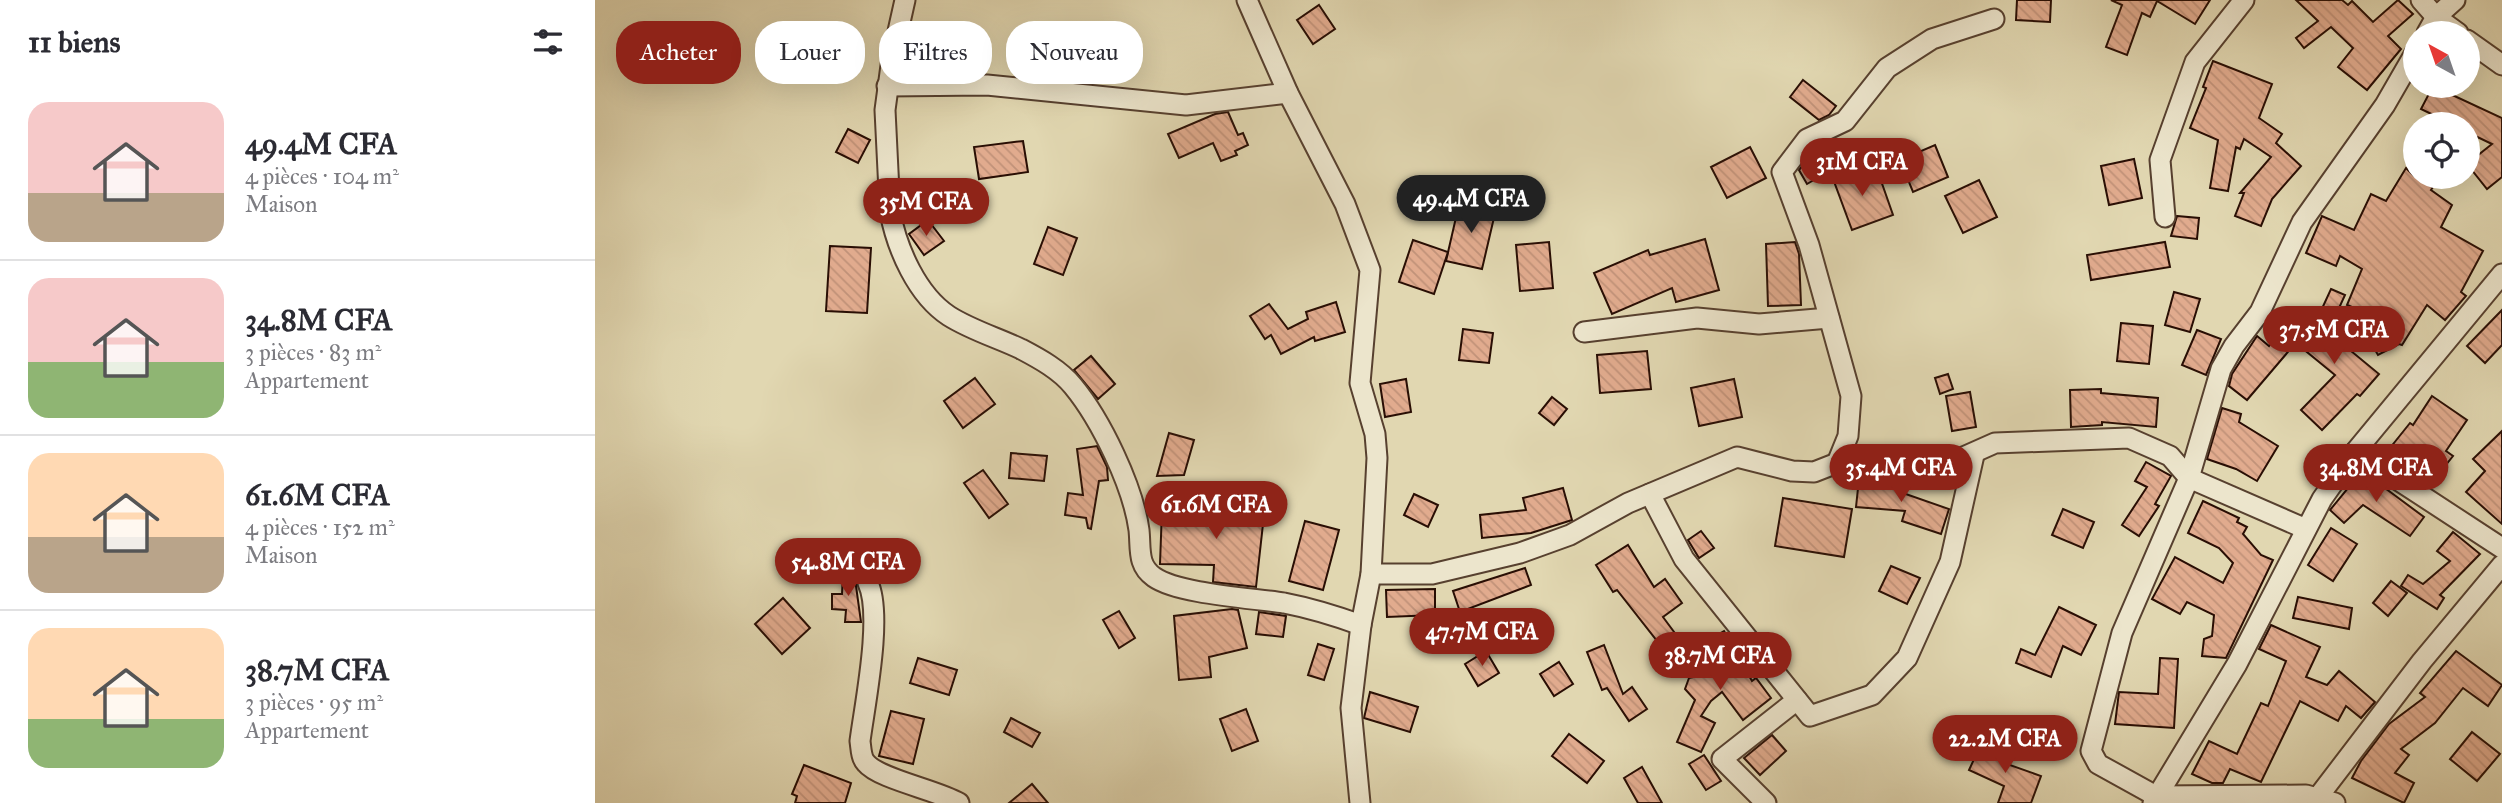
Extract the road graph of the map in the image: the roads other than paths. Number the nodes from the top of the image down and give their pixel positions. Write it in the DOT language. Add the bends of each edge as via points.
graph roads {
  1 [pos="905,0"];
  2 [pos="1247,0"];
  3 [pos="2244,0"];
  4 [pos="2421,0"];
  5 [pos="2455,0"];
  6 [pos="1994,19"];
  7 [pos="2429,21"];
  8 [pos="2435,21"];
  9 [pos="2480,49"];
  10 [pos="2502,65"];
  11 [pos="2403,74"];
  12 [pos="887,86"];
  13 [pos="1288,93"];
  14 [pos="2165,217"];
  15 [pos="2502,274"];
  16 [pos="1829,318"];
  17 [pos="1584,332"];
  18 [pos="2355,452"];
  19 [pos="1974,455"];
  20 [pos="1837,463"];
  21 [pos="2189,478"];
  22 [pos="1650,494"];
  23 [pos="2306,529"];
  24 [pos="2502,548"];
  25 [pos="2502,565"];
  26 [pos="1371,574"];
  27 [pos="868,583"];
  28 [pos="1361,625"];
  29 [pos="1797,700"];
  30 [pos="2155,800"];
  31 [pos="2327,800"];
  32 [pos="958,803"];
  33 [pos="1360,803"];
  34 [pos="1766,803"];
  1 -- 12 [label="street"];
  2 -- 13 [label="street"];
  3 -- 14 [label="street" via="2195,62 2160,160"];
  4 -- 7 [label="street"];
  5 -- 8 [label="street"];
  6 -- 16 [label="street" via="1933,39 1887,68 1845,121 1807,139 1782,172 1809,244"];
  9 -- 10 [label="street"];
  11 -- 21 [label="street" via="2302,222 2260,312 2227,357"];
  12 -- 13 [label="street" via="987,85 1186,105"];
  12 -- 28 [label="street" via="892,227 913,275 931,301 952,318 1030,354 1071,383 1105,436 1133,505 1140,561 1147,572 1178,587 1288,604"];
  13 -- 26 [label="street" via="1345,204 1370,270 1360,383 1377,458"];
  15 -- 18 [label="street"];
  16 -- 17 [label="street" via="1759,324 1696,318"];
  16 -- 20 [label="street" via="1852,405 1848,436"];
  18 -- 23 [label="street"];
  18 -- 24 [label="street"];
  19 -- 20 [label="street" via="1902,463"];
  19 -- 21 [label="street" via="1995,443 2129,438 2170,456"];
  19 -- 29 [label="street" via="1950,562 1907,658 1873,695 1810,716"];
  20 -- 22 [label="street" via="1802,472 1737,457"];
  21 -- 23 [label="street"];
  21 -- 30 [label="street" via="2122,633 2091,751 2098,764"];
  22 -- 26 [label="street" via="1570,535 1499,560 1432,574"];
  22 -- 29 [label="street" via="1684,559"];
  23 -- 30 [label="street" via="2237,664"];
  25 -- 31 [label="street" via="2422,661"];
  26 -- 28 [label="street"];
  27 -- 32 [label="street" via="874,616 862,754 866,763 879,771"];
  28 -- 33 [label="street" via="1351,724"];
  29 -- 34 [label="street" via="1722,759"];
  30 -- 31 [label="street"];
}
